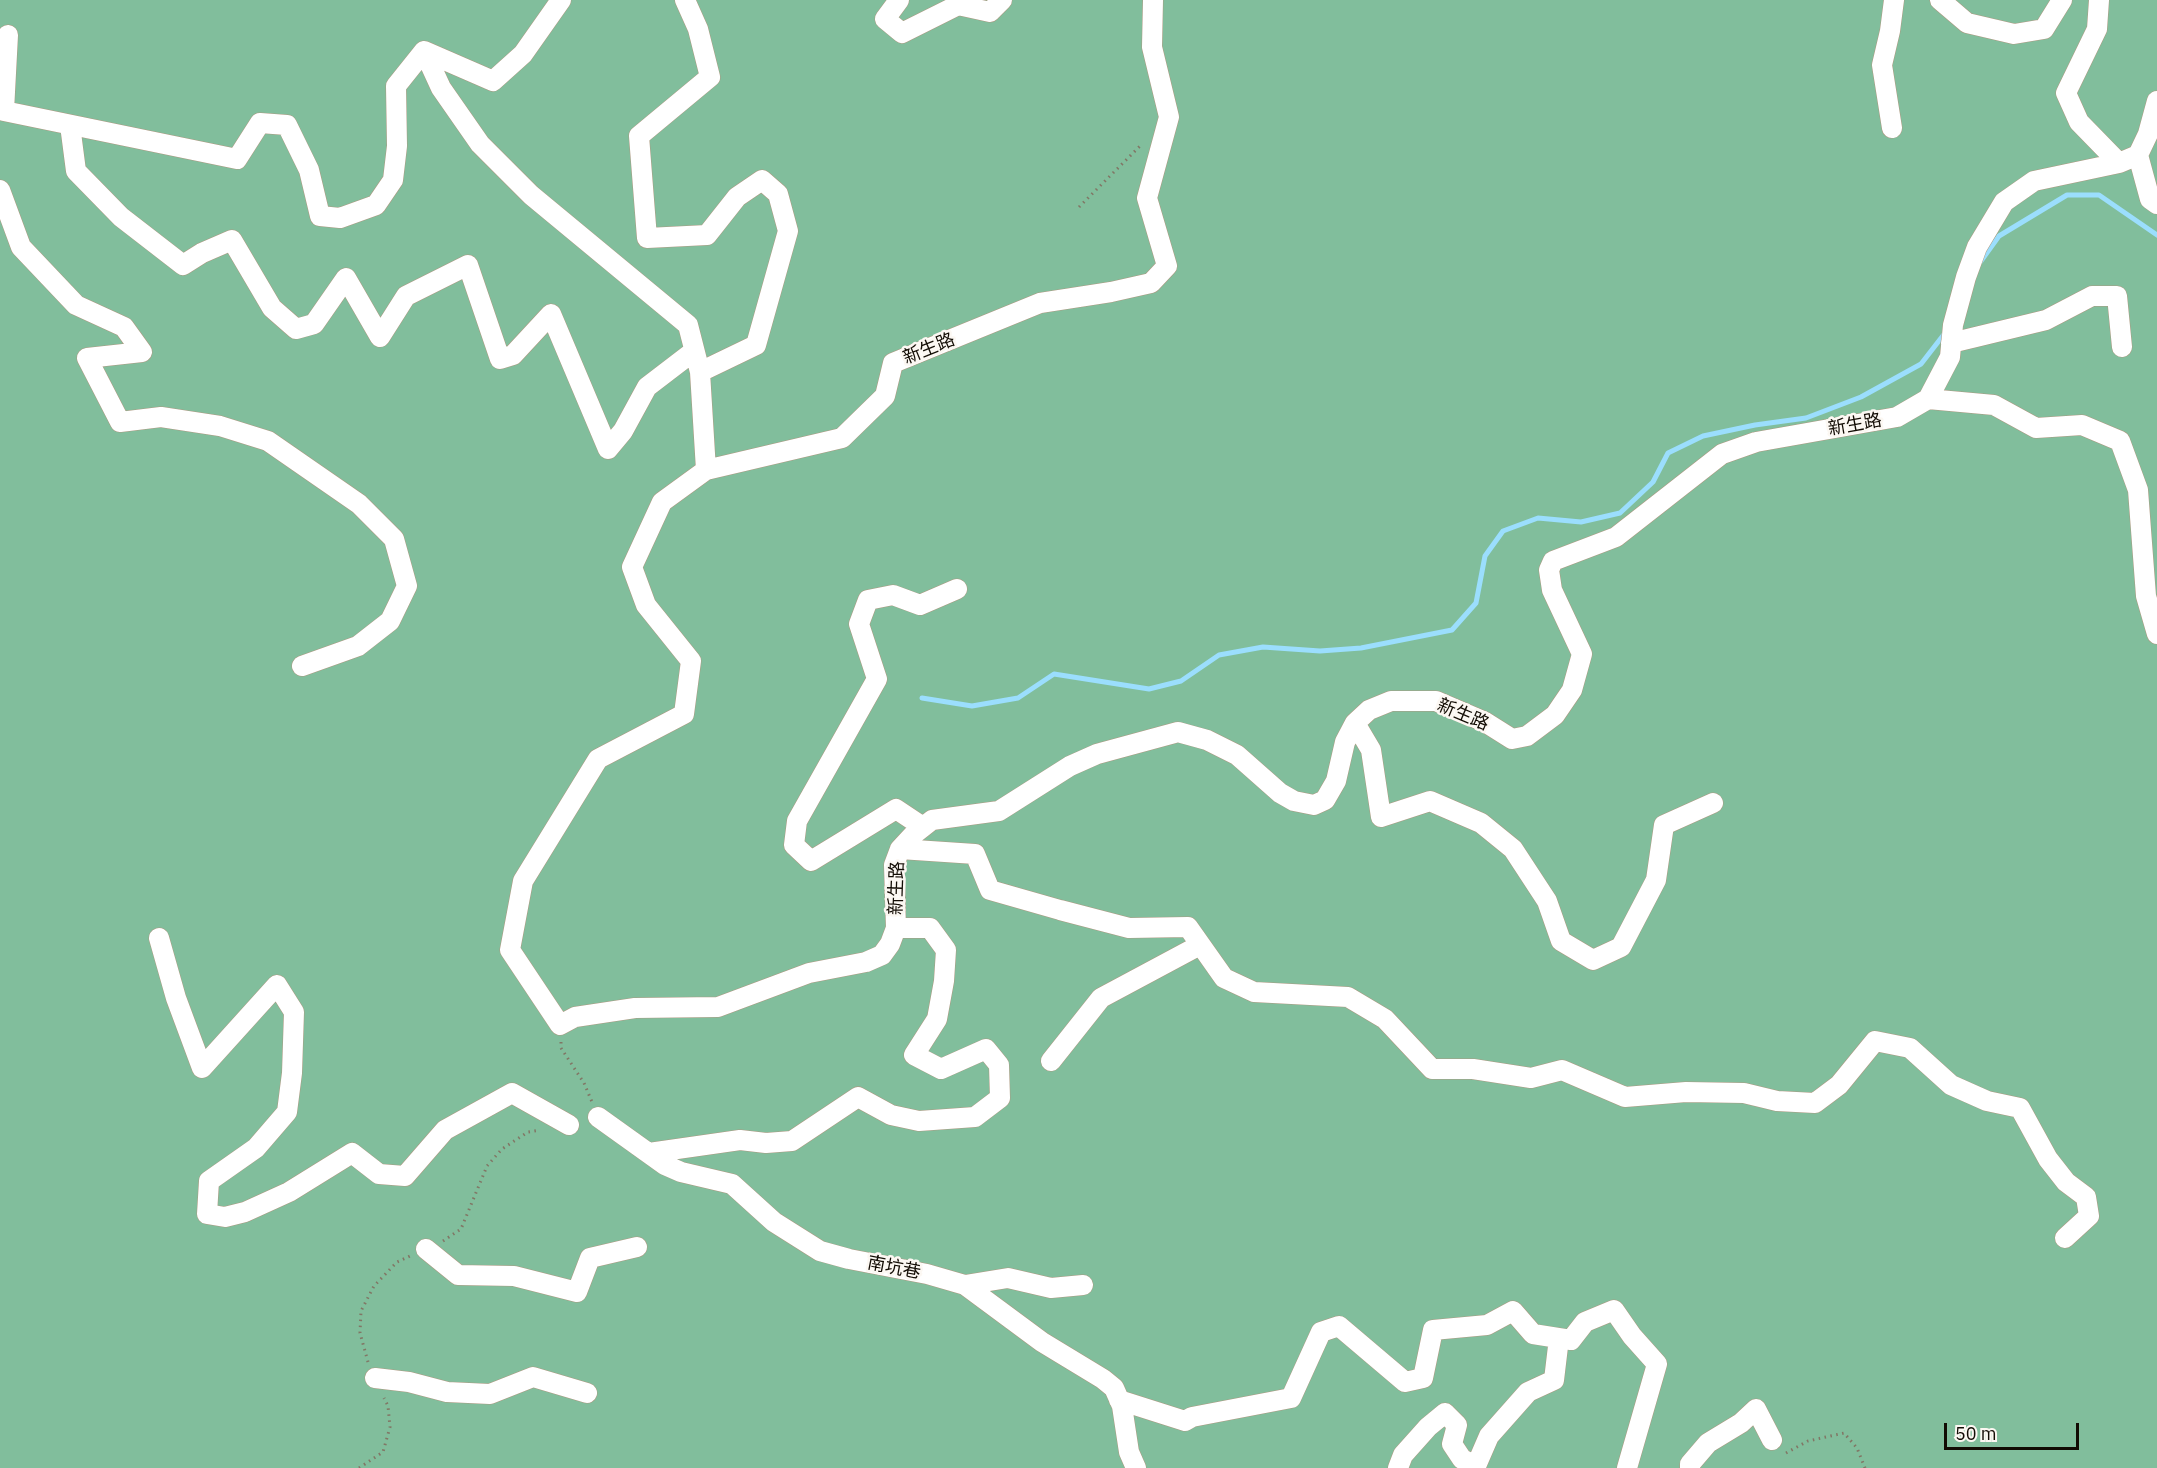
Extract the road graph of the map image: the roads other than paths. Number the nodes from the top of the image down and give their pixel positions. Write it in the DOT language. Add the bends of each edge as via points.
graph roads {
  1 [pos="561,0"];
  2 [pos="685,0"];
  3 [pos="899,0"];
  4 [pos="1002,0"];
  5 [pos="1153,0"];
  6 [pos="1894,0"];
  7 [pos="1940,0"];
  8 [pos="2062,0"];
  9 [pos="2099,0"];
  10 [pos="8,36"];
  11 [pos="424,51"];
  12 [pos="2157,101"];
  13 [pos="70,125"];
  14 [pos="1892,128"];
  15 [pos="2138,155"];
  16 [pos="2119,163"];
  17 [pos="0,190"];
  18 [pos="2157,204"];
  19 [pos="1952,334"];
  20 [pos="2122,347"];
  21 [pos="694,351"];
  22 [pos="700,372"];
  23 [pos="1928,399"];
  24 [pos="706,470"];
  25 [pos="957,589"];
  26 [pos="2157,634"];
  27 [pos="302,666"];
  28 [pos="1356,723"];
  29 [pos="1713,803"];
  30 [pos="923,827"];
  31 [pos="900,849"];
  32 [pos="896,928"];
  33 [pos="159,938"];
  34 [pos="1200,945"];
  35 [pos="1051,1061"];
  36 [pos="598,1117"];
  37 [pos="569,1125"];
  38 [pos="649,1154"];
  39 [pos="2065,1238"];
  40 [pos="637,1247"];
  41 [pos="426,1249"];
  42 [pos="964,1285"];
  43 [pos="1083,1285"];
  44 [pos="1559,1338"];
  45 [pos="375,1378"];
  46 [pos="586,1393"];
  47 [pos="1119,1400"];
  48 [pos="1778,1447"];
  49 [pos="1136,1468"];
  50 [pos="1398,1468"];
  51 [pos="1627,1468"];
  52 [pos="1690,1468"];
  1 -- 11 [label="street" via="523,54 493,81"];
  2 -- 22 [label="street" via="698,29 710,77 639,136 647,238 707,235 737,197 762,180 778,194 788,231 756,345"];
  3 -- 4 [label="street" via="885,19 902,33 958,5 990,12"];
  5 -- 24 [label="street, 新生路" via="1152,47 1169,117 1147,198 1167,266 1151,283 1040,303 893,363 885,396 842,438"];
  6 -- 14 [label="street" via="1882,65"];
  7 -- 8 [label="street" via="1967,23 2014,34 2044,29"];
  9 -- 16 [label="street" via="2097,29 2066,93 2079,122"];
  10 -- 13 [label="street" via="4,111"];
  11 -- 13 [label="street" via="396,86 393,180 376,205 340,218 320,216 309,170 288,125 260,123 237,159"];
  11 -- 21 [label="street" via="441,88 480,144 531,195 688,326"];
  12 -- 15 [label="street"];
  13 -- 21 [label="street" via="76,171 121,217 183,265 232,240 272,308 296,329 314,324 346,278 380,337 406,296 468,265 500,359 513,355 551,314 608,449 623,431 647,387"];
  15 -- 16 [label="street"];
  15 -- 18 [label="street" via="2150,199"];
  16 -- 19 [label="street" via="2034,181 2004,202 1977,247"];
  17 -- 27 [label="street" via="21,247 76,305 124,327 142,352 87,358 120,422 161,417 220,426 268,441 359,504 394,538 407,586 390,621 358,646"];
  19 -- 20 [label="street" via="2046,320 2092,296 2117,296"];
  19 -- 23 [label="street" via="1950,357"];
  21 -- 22 [label="street"];
  22 -- 24 [label="street"];
  23 -- 26 [label="street" via="1994,405 2036,428 2082,425 2120,441 2138,490 2146,596"];
  23 -- 28 [label="street, 新生路" via="1897,417 1756,442 1722,454 1616,537 1553,561 1549,570 1552,590 1582,654 1572,690 1555,715 1527,736 1512,739 1485,722 1436,701 1391,701 1369,710"];
  24 -- 32 [label="street, 新生路" via="662,502 633,567 646,605 691,661 684,714 598,759 523,881 510,950 560,1025 575,1017 635,1008 718,1007 809,973 882,955"];
  25 -- 30 [label="street" via="920,605 893,595 868,600 859,624 877,679 797,821 794,845 811,861 896,809"];
  28 -- 29 [label="street" via="1371,750 1381,817 1430,801 1480,823 1513,849 1547,901 1561,941 1593,960 1621,947 1656,880 1664,825"];
  28 -- 30 [label="street, 新生路" via="1345,742 1336,781 1325,800 1314,805 1294,801 1280,792 1237,755 1207,740 1178,732 1097,754 999,811 932,820"];
  30 -- 31 [label="street, 新生路"];
  31 -- 32 [label="street, 新生路" via="894,865"];
  31 -- 34 [label="street" via="975,854 990,890 1129,928 1188,927"];
  32 -- 38 [label="street" via="930,928 946,951 937,1019 914,1055 941,1069 986,1049 999,1065 1000,1098 975,1117 919,1121 891,1115 858,1096 792,1141 740,1140"];
  33 -- 37 [label="street" via="202,1068 277,985 294,1012 286,1112 256,1148 209,1181 207,1214 225,1217 245,1212 289,1192 351,1153 380,1174 405,1176 445,1130 512,1093"];
  34 -- 35 [label="street" via="1101,998"];
  34 -- 39 [label="street" via="1224,978 1254,992 1348,997 1385,1019 1432,1069 1473,1069 1531,1078 1562,1070 1625,1097 1744,1093 1777,1101 1815,1103 1839,1085 1875,1041 1910,1048 1951,1085 1987,1101 2020,1108 2048,1159 2066,1182 2086,1197 2089,1216"];
  36 -- 38 [label="street, 南坑巷"];
  38 -- 42 [label="street, 南坑巷" via="681,1172 732,1184 774,1222 820,1251"];
  40 -- 41 [label="street" via="590,1258 577,1292 514,1276 458,1275"];
  42 -- 43 [label="street" via="1008,1278 1051,1288"];
  42 -- 47 [label="street, 南坑巷" via="1042,1342 1103,1379 1114,1388"];
  44 -- 47 [label="street" via="1533,1334 1513,1311 1487,1325 1433,1330 1423,1378 1405,1382 1340,1326 1321,1332 1291,1398 1185,1421"];
  44 -- 50 [label="street" via="1554,1380 1528,1392 1489,1436 1476,1466 1462,1459 1452,1444 1457,1425 1445,1413 1403,1455"];
  44 -- 51 [label="street" via="1571,1340 1585,1322 1614,1310 1657,1364"];
  45 -- 46 [label="street" via="447,1392 490,1394 533,1377"];
  47 -- 49 [label="street, 南坑巷"];
  48 -- 52 [label="street" via="1756,1409 1708,1443"];
}
